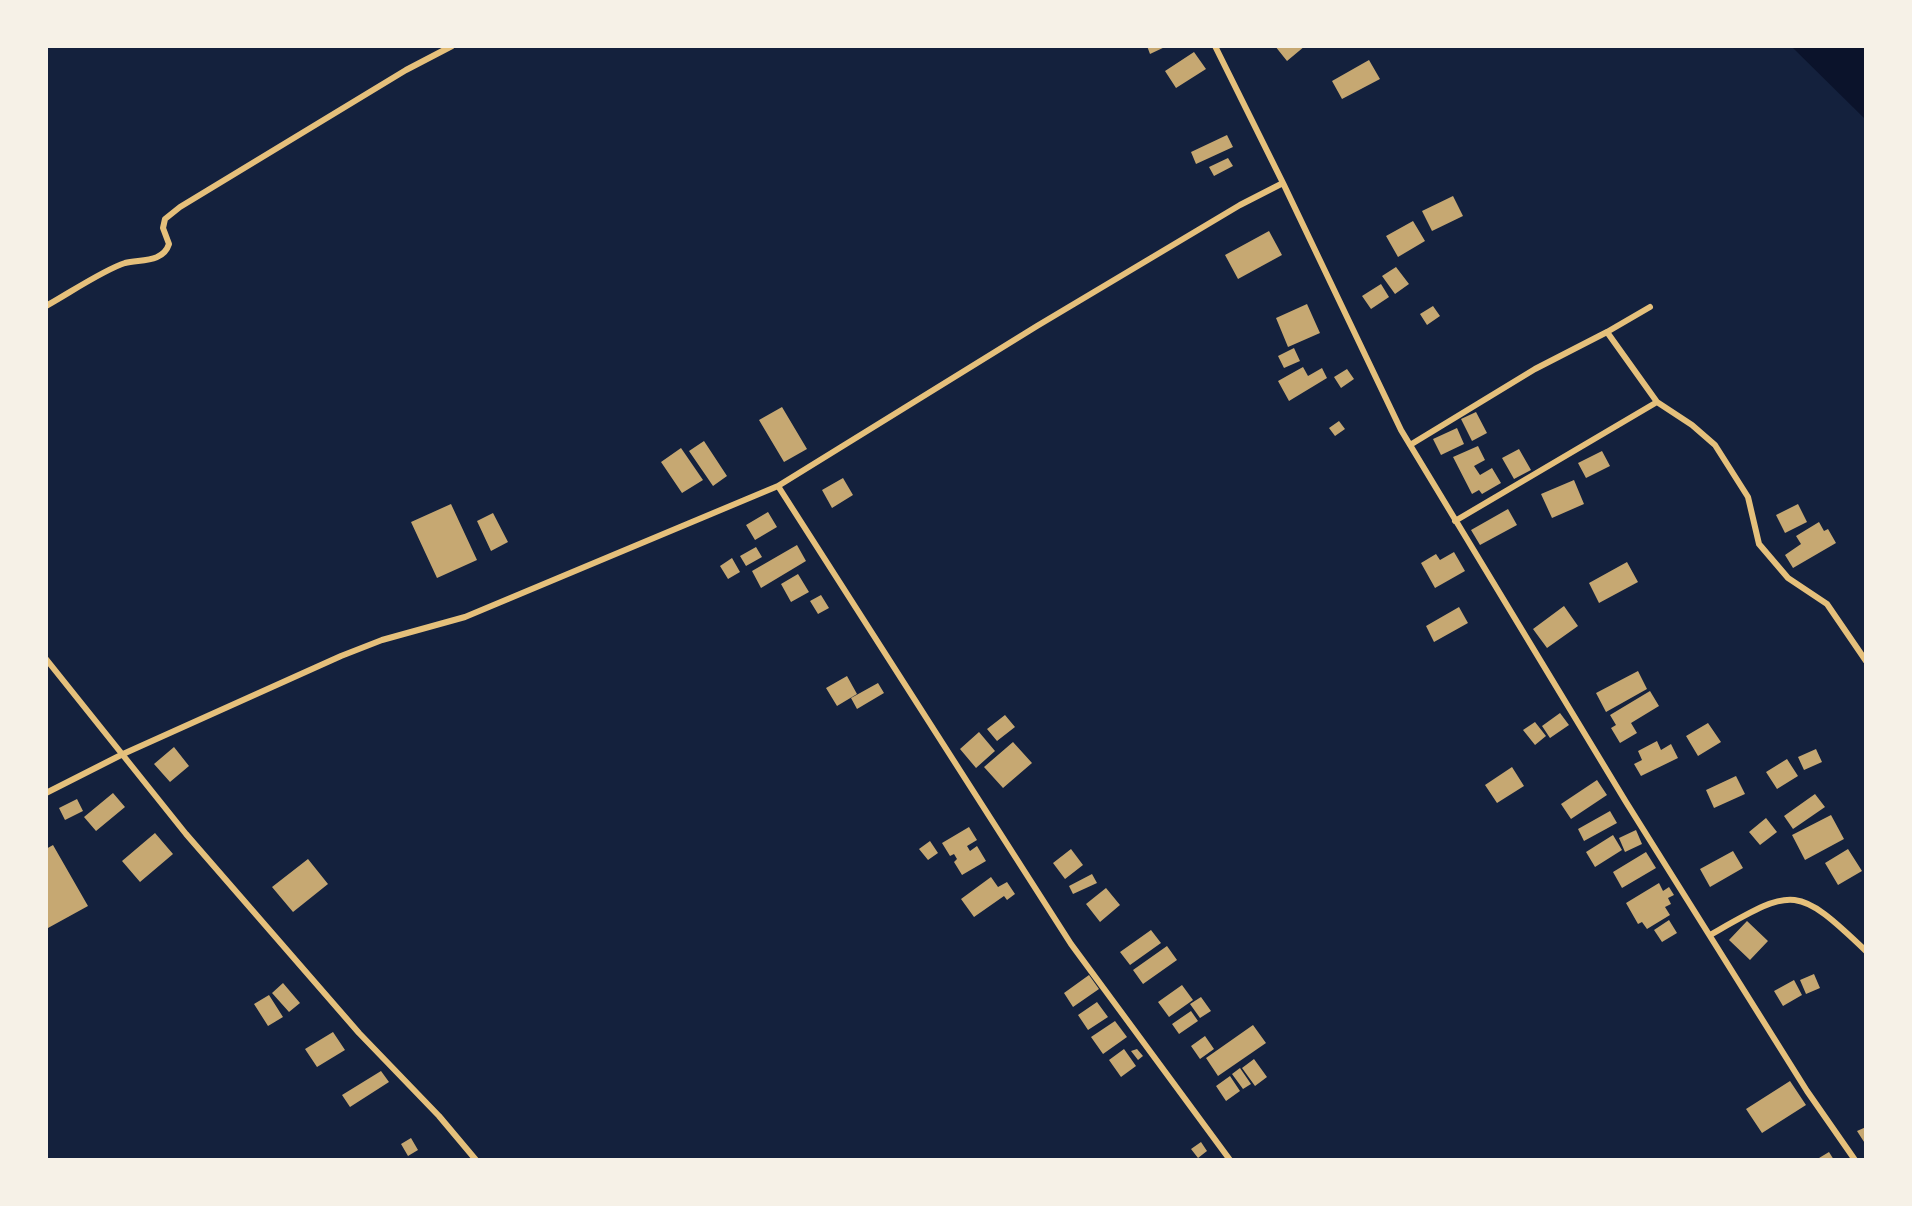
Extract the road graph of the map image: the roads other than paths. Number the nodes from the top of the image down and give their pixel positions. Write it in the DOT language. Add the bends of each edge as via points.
graph roads {
  1 [pos="452,46"];
  2 [pos="1215,46"];
  3 [pos="1283,183"];
  4 [pos="46,306"];
  5 [pos="1650,307"];
  6 [pos="1607,332"];
  7 [pos="1657,402"];
  8 [pos="1410,445"];
  9 [pos="778,486"];
  10 [pos="1455,521"];
  11 [pos="46,659"];
  12 [pos="1866,661"];
  13 [pos="123,754"];
  14 [pos="46,793"];
  15 [pos="1710,935"];
  16 [pos="1866,951"];
  17 [pos="476,1160"];
  18 [pos="1230,1160"];
  19 [pos="1855,1160"];
  1 -- 4 [label="street" via="180,207 165,219 169,244 164,252 146,261 122,264"];
  2 -- 3 [label="street"];
  3 -- 8 [label="street" via="1346,320"];
  3 -- 9 [label="street" via="1067,308"];
  5 -- 6 [label="street"];
  6 -- 7 [label="street"];
  6 -- 8 [label="street" via="1535,369"];
  7 -- 10 [label="street"];
  7 -- 12 [label="street" via="1715,445 1748,496 1759,544 1788,578 1827,604"];
  8 -- 10 [label="street"];
  9 -- 13 [label="street" via="465,617 341,656"];
  9 -- 18 [label="street" via="1071,944"];
  10 -- 15 [label="street"];
  11 -- 13 [label="street"];
  13 -- 14 [label="street"];
  13 -- 17 [label="street" via="186,834 320,989 440,1116"];
  15 -- 16 [label="street" via="1770,903 1790,898 1826,914"];
  15 -- 19 [label="street"];
}
